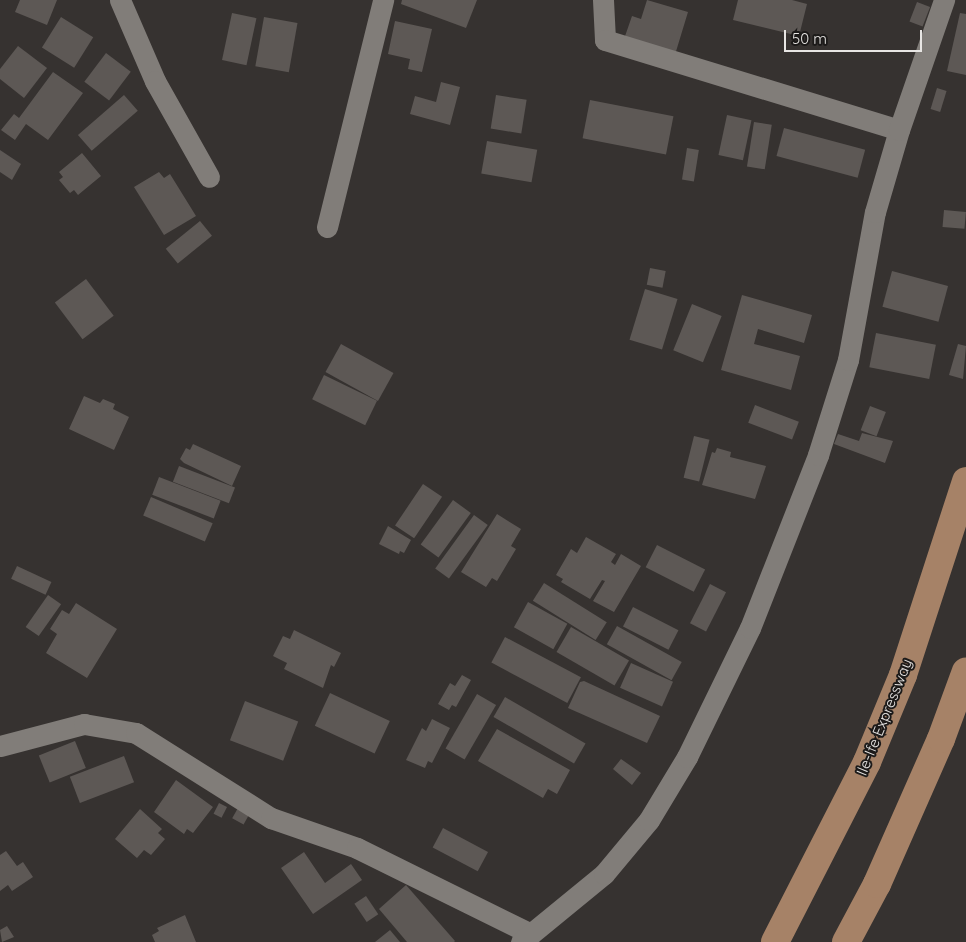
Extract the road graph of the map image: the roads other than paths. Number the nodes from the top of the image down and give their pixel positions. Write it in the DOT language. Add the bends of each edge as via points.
graph roads {
  1 [pos="120,0"];
  2 [pos="383,0"];
  3 [pos="602,0"];
  4 [pos="944,0"];
  5 [pos="899,130"];
  6 [pos="209,177"];
  7 [pos="327,227"];
  8 [pos="966,481"];
  9 [pos="966,671"];
  10 [pos="0,746"];
  11 [pos="526,938"];
  12 [pos="775,942"];
  13 [pos="846,942"];
  1 -- 6 [label="street" via="155,81"];
  2 -- 7 [label="street"];
  3 -- 5 [label="street" via="605,40"];
  4 -- 5 [label="street"];
  5 -- 11 [label="street" via="875,212 848,360 818,455 750,628 687,757 649,820 604,874"];
  8 -- 12 [label="main road, Ile-Ife Expressway" via="903,675 871,753"];
  9 -- 13 [label="main road" via="933,758 877,884"];
  10 -- 11 [label="street" via="84,724 136,733 271,818 357,848"];
}
